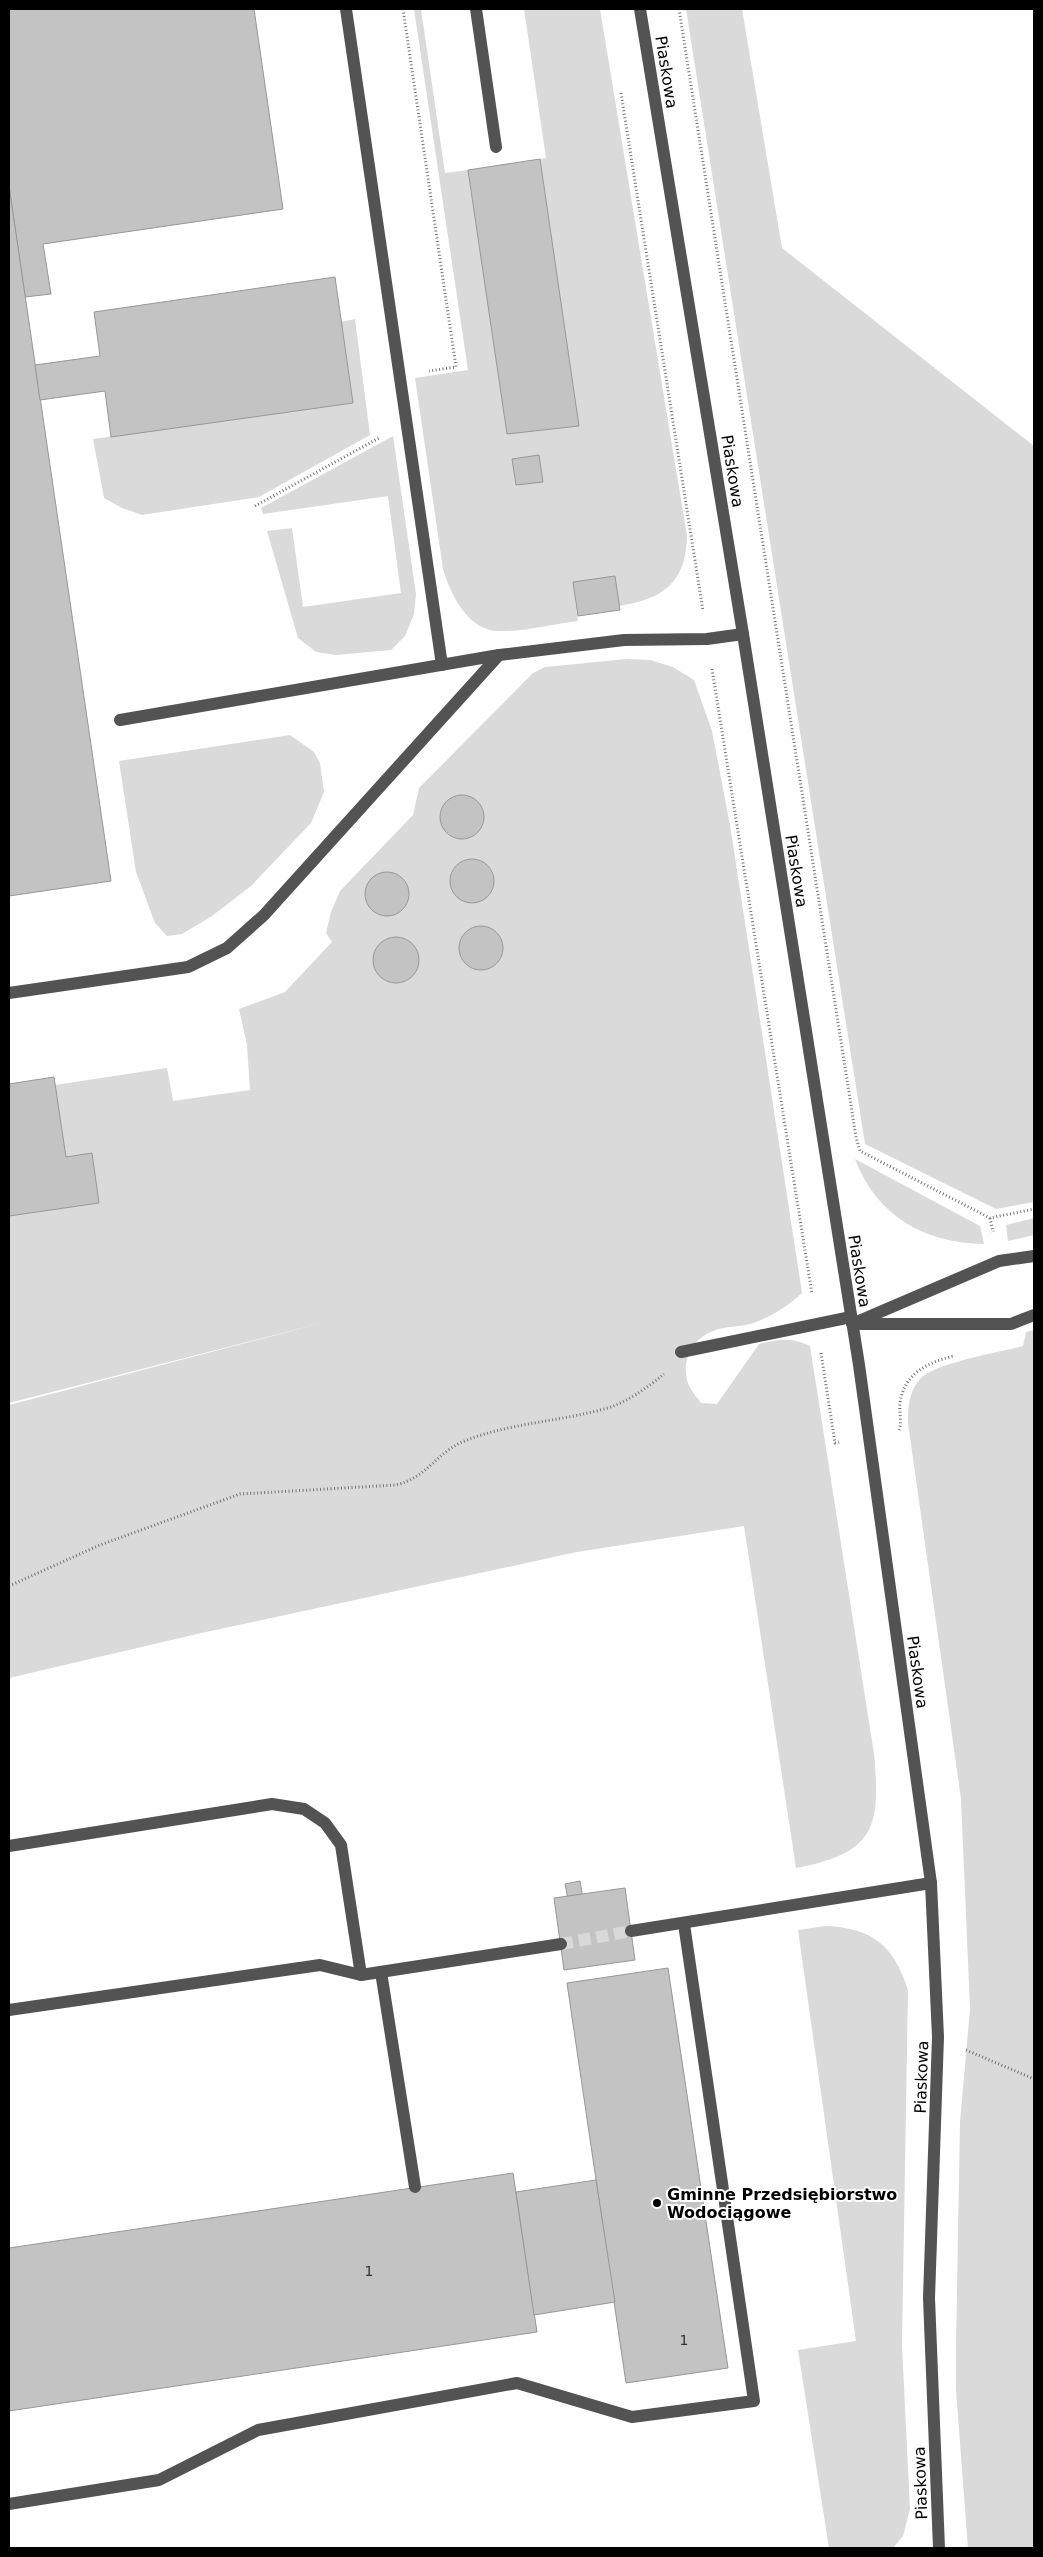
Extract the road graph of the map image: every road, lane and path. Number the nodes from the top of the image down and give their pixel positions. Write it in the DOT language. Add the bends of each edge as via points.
graph roads {
  1 [pos="346,9"];
  2 [pos="476,9"];
  3 [pos="640,9"];
  4 [pos="679,9"];
  5 [pos="620,88"];
  6 [pos="496,147"];
  7 [pos="743,634"];
  8 [pos="707,639"];
  9 [pos="499,655"];
  10 [pos="442,665"];
  11 [pos="120,720"];
  12 [pos="9,993"];
  13 [pos="1034,1209"];
  14 [pos="1034,1256"];
  15 [pos="1034,1315"];
  16 [pos="852,1320"];
  17 [pos="817,1324"];
  18 [pos="681,1352"];
  19 [pos="956,1355"];
  20 [pos="901,1430"];
  21 [pos="834,1443"];
  22 [pos="9,1586"];
  23 [pos="9,1846"];
  24 [pos="931,1883"];
  25 [pos="684,1924"];
  26 [pos="631,1931"];
  27 [pos="561,1944"];
  28 [pos="381,1972"];
  29 [pos="362,1975"];
  30 [pos="9,2010"];
  31 [pos="938,2037"];
  32 [pos="1034,2079"];
  33 [pos="415,2187"];
  34 [pos="9,2504"];
  35 [pos="938,2548"];
  1 -- 10 [label="street"];
  2 -- 6 [label="street"];
  3 -- 7 [label="street, Piaskowa"];
  4 -- 13 [label="path" via="860,1151 990,1218"];
  5 -- 8 [label="path"];
  7 -- 8 [label="street"];
  7 -- 16 [label="street, Piaskowa"];
  8 -- 9 [label="street" via="624,640"];
  8 -- 17 [label="path"];
  9 -- 10 [label="street"];
  9 -- 12 [label="street" via="264,915 227,948 188,967"];
  10 -- 11 [label="street"];
  14 -- 16 [label="street" via="999,1261"];
  15 -- 16 [label="street" via="1011,1324"];
  16 -- 17 [label="street"];
  16 -- 24 [label="street, Piaskowa"];
  17 -- 18 [label="street"];
  17 -- 21 [label="path"];
  18 -- 22 [label="path" via="663,1375 606,1409 526,1424 460,1443 410,1482 240,1494 100,1545"];
  19 -- 20 [label="path" via="920,1368 906,1383 900,1403"];
  23 -- 29 [label="street" via="272,1804 304,1808 325,1823 341,1845"];
  24 -- 25 [label="street"];
  24 -- 31 [label="street, Piaskowa"];
  25 -- 26 [label="street"];
  25 -- 34 [label="street" via="754,2401 632,2417 518,2383 258,2430 159,2480"];
  27 -- 28 [label="street"];
  28 -- 29 [label="street"];
  28 -- 33 [label="street"];
  29 -- 30 [label="street" via="320,1965"];
  31 -- 32 [label="path"];
  31 -- 35 [label="street, Piaskowa" via="929,2298"];
}
